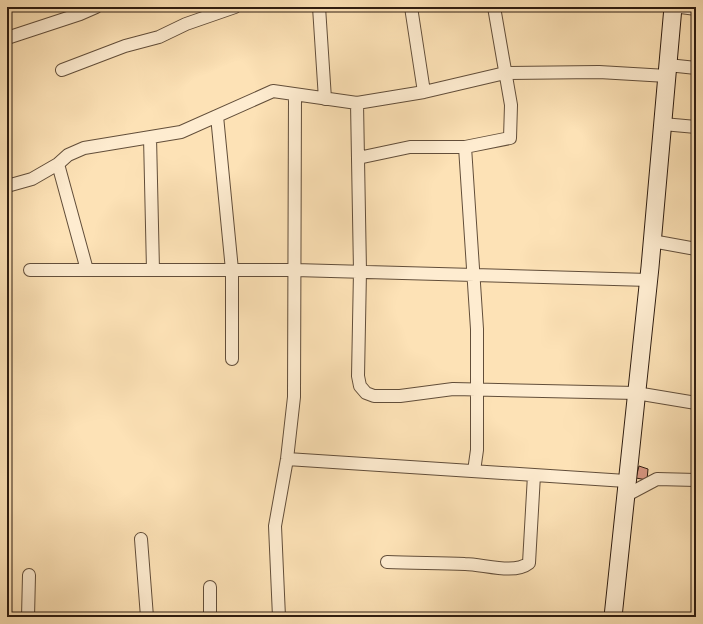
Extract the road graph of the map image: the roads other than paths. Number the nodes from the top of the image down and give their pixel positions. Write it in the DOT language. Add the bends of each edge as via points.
graph roads {
  1 [pos="96,7"];
  2 [pos="235,7"];
  3 [pos="319,7"];
  4 [pos="411,7"];
  5 [pos="494,7"];
  6 [pos="673,7"];
  7 [pos="681,7"];
  8 [pos="696,9"];
  9 [pos="7,38"];
  10 [pos="696,68"];
  11 [pos="62,70"];
  12 [pos="667,70"];
  13 [pos="505,73"];
  14 [pos="424,92"];
  15 [pos="295,95"];
  16 [pos="325,99"];
  17 [pos="357,103"];
  18 [pos="217,116"];
  19 [pos="663,124"];
  20 [pos="696,127"];
  21 [pos="150,136"];
  22 [pos="465,147"];
  23 [pos="358,158"];
  24 [pos="58,164"];
  25 [pos="7,186"];
  26 [pos="652,242"];
  27 [pos="696,249"];
  28 [pos="30,270"];
  29 [pos="87,270"];
  30 [pos="153,270"];
  31 [pos="232,270"];
  32 [pos="295,270"];
  33 [pos="360,272"];
  34 [pos="472,275"];
  35 [pos="649,280"];
  36 [pos="232,359"];
  37 [pos="477,390"];
  38 [pos="636,393"];
  39 [pos="696,403"];
  40 [pos="287,459"];
  41 [pos="474,471"];
  42 [pos="534,475"];
  43 [pos="696,480"];
  44 [pos="626,488"];
  45 [pos="141,539"];
  46 [pos="387,562"];
  47 [pos="29,575"];
  48 [pos="210,587"];
  49 [pos="28,617"];
  50 [pos="147,617"];
  51 [pos="210,617"];
  52 [pos="280,617"];
  53 [pos="613,617"];
  1 -- 9 [label="street"];
  2 -- 11 [label="street" via="186,24 159,37 125,46"];
  3 -- 16 [label="street"];
  4 -- 14 [label="street"];
  5 -- 13 [label="street"];
  6 -- 12 [label="main road"];
  7 -- 8 [label="street"];
  10 -- 12 [label="street"];
  12 -- 13 [label="street"];
  12 -- 19 [label="main road"];
  13 -- 14 [label="street"];
  13 -- 22 [label="street" via="511,105 510,138"];
  14 -- 17 [label="street"];
  15 -- 16 [label="street"];
  15 -- 18 [label="street" via="273,91"];
  15 -- 32 [label="street"];
  16 -- 17 [label="street"];
  17 -- 23 [label="street"];
  18 -- 21 [label="street" via="182,132"];
  18 -- 31 [label="street"];
  19 -- 20 [label="street"];
  19 -- 26 [label="main road"];
  21 -- 24 [label="street" via="84,148 68,155"];
  21 -- 30 [label="street"];
  22 -- 23 [label="street" via="410,147"];
  22 -- 34 [label="street"];
  23 -- 33 [label="street"];
  24 -- 25 [label="street" via="32,179"];
  24 -- 29 [label="street"];
  26 -- 27 [label="street"];
  26 -- 35 [label="main road"];
  28 -- 29 [label="street"];
  29 -- 30 [label="street"];
  30 -- 31 [label="street"];
  31 -- 32 [label="street"];
  31 -- 36 [label="street"];
  32 -- 33 [label="street"];
  32 -- 40 [label="street" via="294,397"];
  33 -- 34 [label="street"];
  33 -- 37 [label="street" via="358,376 360,386 366,393 374,396 400,396 453,389"];
  34 -- 35 [label="street"];
  34 -- 37 [label="street" via="477,330"];
  35 -- 38 [label="main road"];
  37 -- 38 [label="street"];
  37 -- 41 [label="street" via="477,450"];
  38 -- 39 [label="street"];
  38 -- 44 [label="main road"];
  40 -- 41 [label="street"];
  40 -- 52 [label="street" via="275,526"];
  41 -- 42 [label="street"];
  42 -- 44 [label="street"];
  42 -- 46 [label="street" via="529,563 524,567"];
  43 -- 44 [label="street" via="657,479"];
  44 -- 53 [label="main road"];
  45 -- 50 [label="street"];
  47 -- 49 [label="street"];
  48 -- 51 [label="street"];
}
